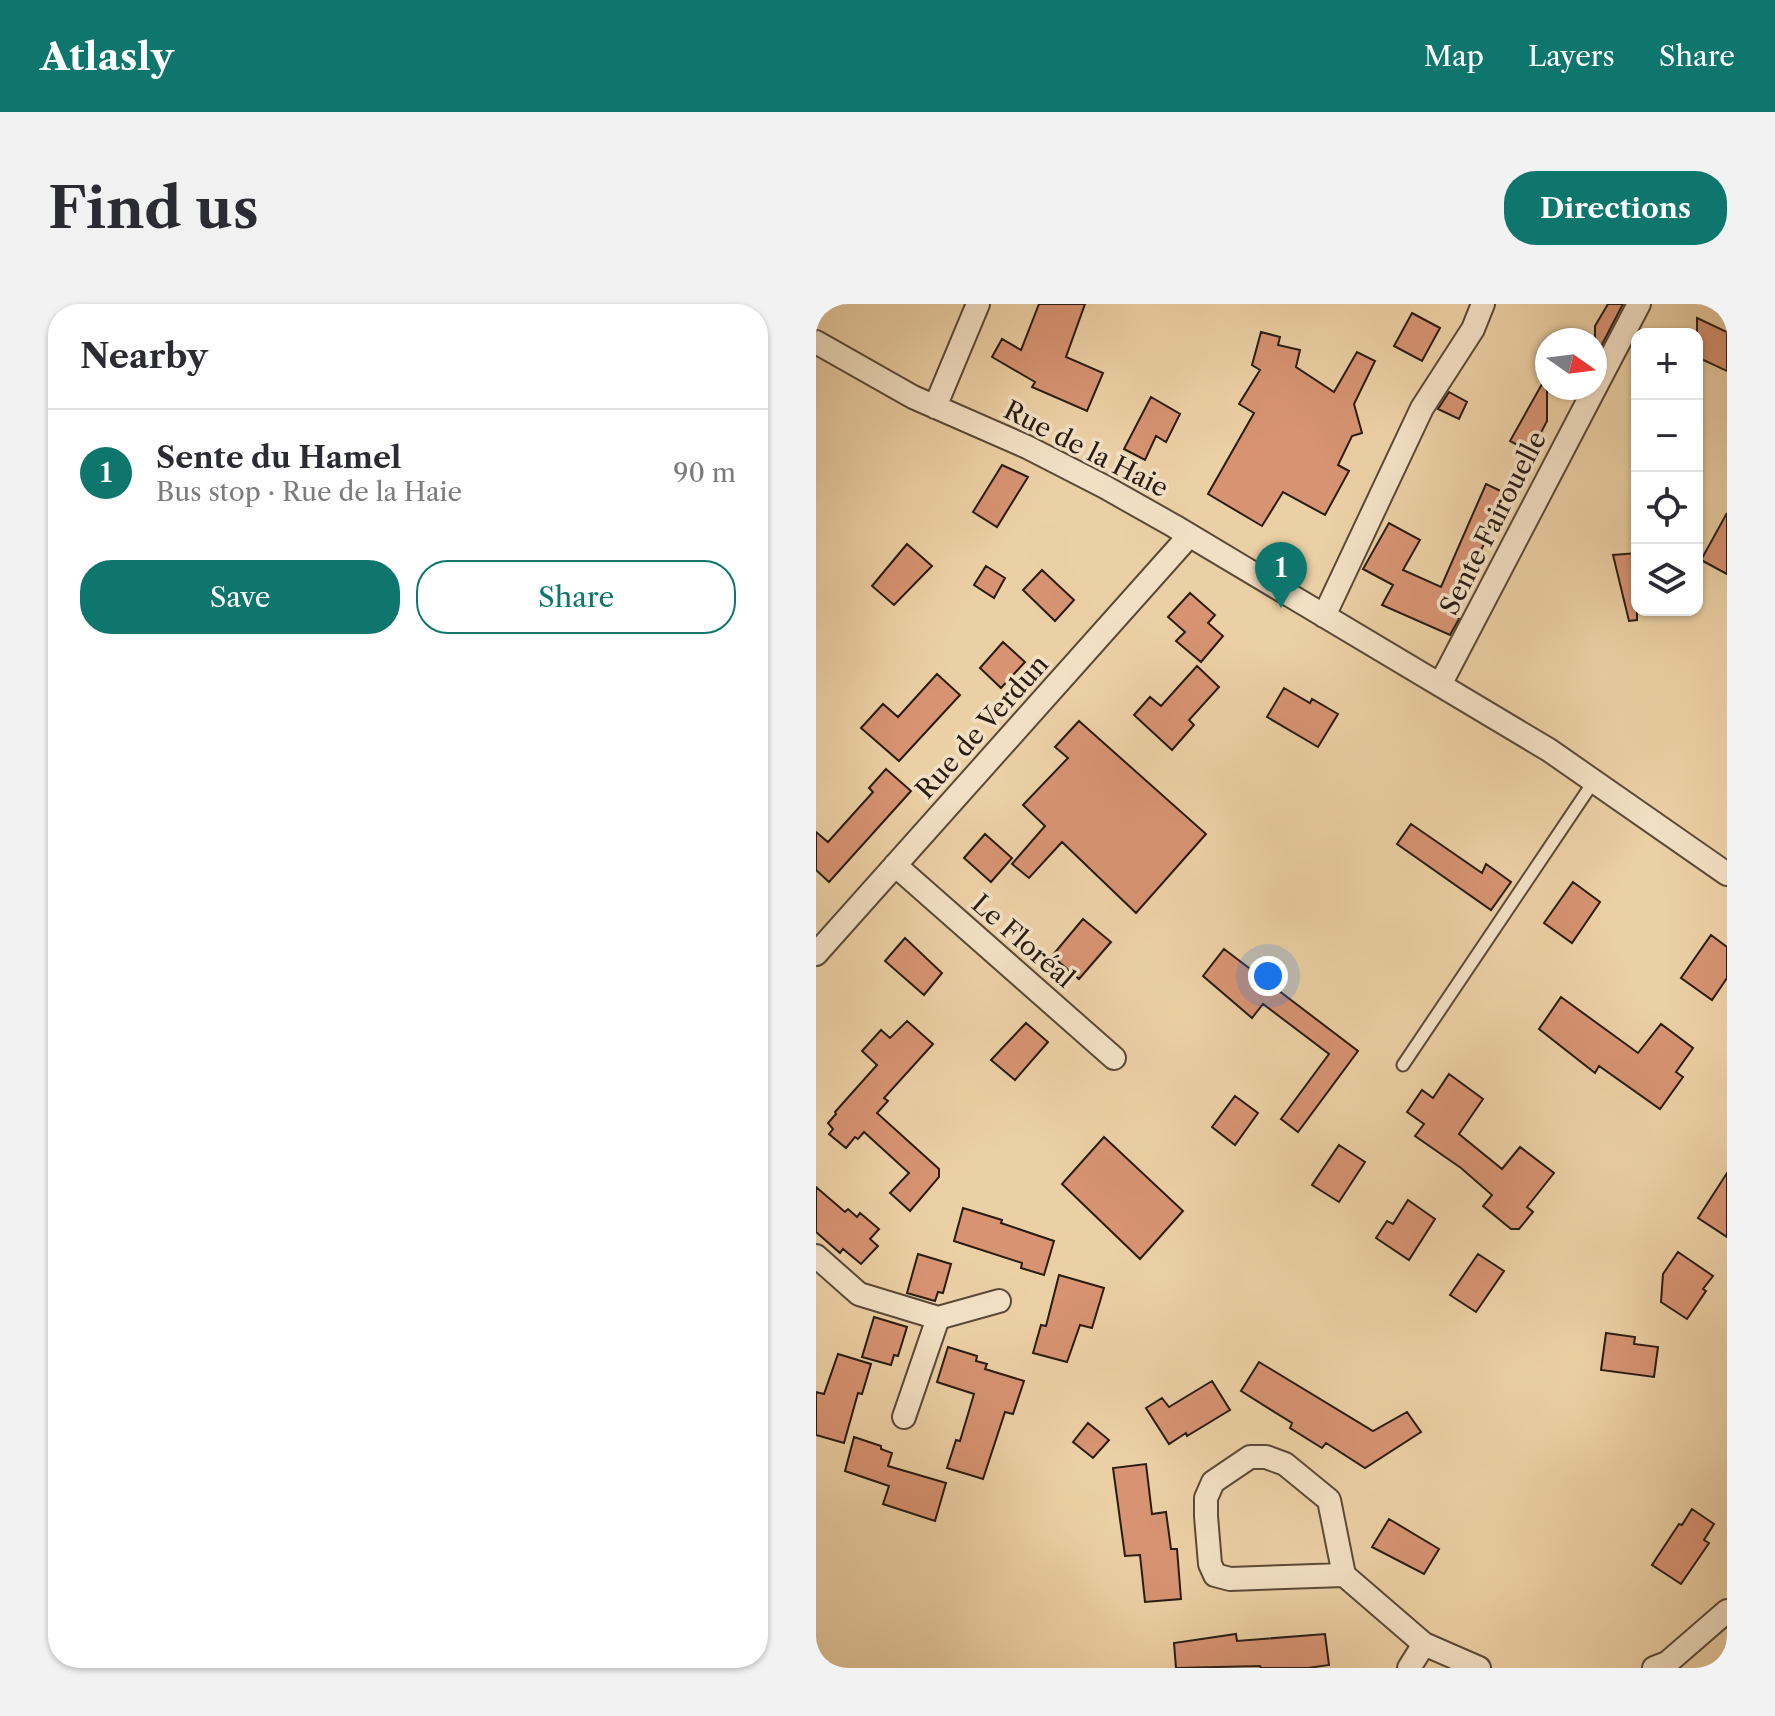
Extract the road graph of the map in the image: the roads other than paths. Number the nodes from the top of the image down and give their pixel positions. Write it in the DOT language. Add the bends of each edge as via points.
graph roads {
  1 [pos="978,304"];
  2 [pos="1483,304"];
  3 [pos="1639,304"];
  4 [pos="816,342"];
  5 [pos="1607,365"];
  6 [pos="1589,400"];
  7 [pos="935,407"];
  8 [pos="1189,536"];
  9 [pos="1324,616"];
  10 [pos="1441,683"];
  11 [pos="1594,781"];
  12 [pos="895,865"];
  13 [pos="1727,874"];
  14 [pos="816,954"];
  15 [pos="1114,1058"];
  16 [pos="1403,1065"];
  17 [pos="816,1256"];
  18 [pos="999,1301"];
  19 [pos="938,1318"];
  20 [pos="904,1417"];
  21 [pos="1344,1575"];
  22 [pos="1727,1611"];
  23 [pos="1424,1644"];
  24 [pos="1409,1668"];
  25 [pos="1479,1668"];
  26 [pos="1654,1668"];
  1 -- 7 [label="street"];
  2 -- 9 [label="street" via="1473,329 1422,408"];
  3 -- 5 [label="street, Sente Fairouelle"];
  4 -- 7 [label="street, Rue de la Haie"];
  6 -- 10 [label="street, Sente Fairouelle"];
  7 -- 8 [label="street, Rue de la Haie" via="1040,453"];
  8 -- 9 [label="street, Rue de la Haie"];
  8 -- 12 [label="street, Rue de Verdun"];
  9 -- 10 [label="street, Rue de la Haie"];
  10 -- 11 [label="street, Rue de la Haie"];
  11 -- 13 [label="street, Rue de la Haie"];
  11 -- 16 [label="lane"];
  12 -- 14 [label="street, Rue de Verdun"];
  12 -- 15 [label="street, Le Floréal"];
  17 -- 19 [label="street" via="859,1294"];
  18 -- 19 [label="street"];
  19 -- 20 [label="street"];
  21 -- 21 [label="street" via="1329,1500 1285,1464 1250,1457 1213,1482 1206,1516 1215,1575"];
  21 -- 23 [label="street"];
  22 -- 26 [label="street" via="1667,1663"];
  23 -- 24 [label="street"];
  23 -- 25 [label="street"];
}
